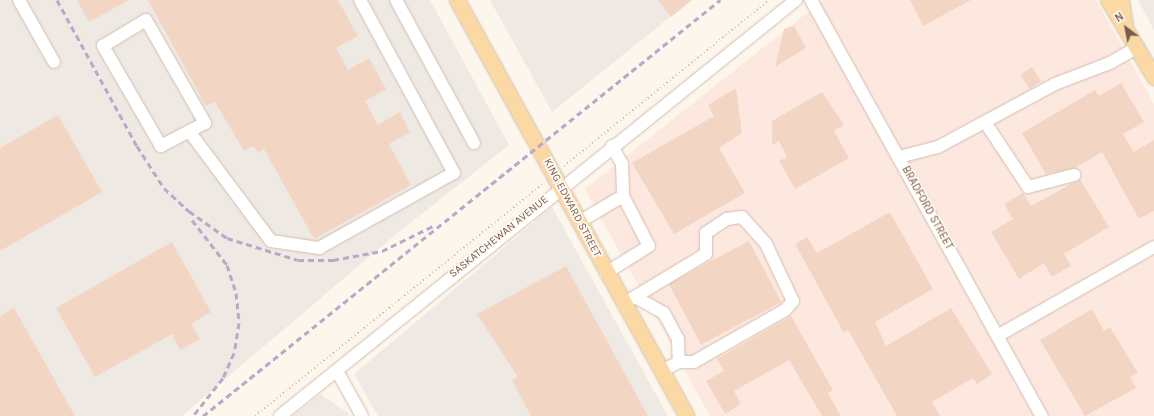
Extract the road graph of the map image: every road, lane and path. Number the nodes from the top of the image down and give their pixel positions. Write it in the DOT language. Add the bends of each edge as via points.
graph roads {
  1 [pos="19,0"];
  2 [pos="360,0"];
  3 [pos="396,0"];
  4 [pos="769,0"];
  5 [pos="796,0"];
  6 [pos="811,0"];
  7 [pos="1108,0"];
  8 [pos="1121,0"];
  9 [pos="459,1"];
  10 [pos="1126,24"];
  11 [pos="1138,47"];
  12 [pos="54,62"];
  13 [pos="1154,77"];
  14 [pos="985,122"];
  15 [pos="190,131"];
  16 [pos="474,143"];
  17 [pos="612,146"];
  18 [pos="899,157"];
  19 [pos="1074,175"];
  20 [pos="557,181"];
  21 [pos="623,196"];
  22 [pos="579,222"];
  23 [pos="1154,247"];
  24 [pos="606,273"];
  25 [pos="629,300"];
  26 [pos="999,335"];
  27 [pos="678,362"];
  28 [pos="337,371"];
  29 [pos="661,371"];
  30 [pos="255,416"];
  31 [pos="280,416"];
  32 [pos="362,416"];
  33 [pos="687,416"];
  34 [pos="1042,416"];
  1 -- 12 [label="street"];
  2 -- 15 [label="street" via="454,173 319,248 271,241"];
  3 -- 16 [label="street"];
  4 -- 20 [label="path, SASKATCHEWAN AVENUE"];
  5 -- 17 [label="street, SASKATCHEWAN AVENUE"];
  6 -- 18 [label="street, BRADFORD STREET"];
  7 -- 10 [label="main road"];
  8 -- 10 [label="main road"];
  9 -- 20 [label="main road, KING EDWARD STREET"];
  10 -- 11 [label="main road"];
  11 -- 13 [label="main road"];
  11 -- 14 [label="street" via="1110,63 1055,84"];
  14 -- 18 [label="street" via="938,147"];
  14 -- 19 [label="street" via="1028,187"];
  15 -- 15 [label="street" via="205,123 146,20 103,46 161,146"];
  17 -- 20 [label="street, SASKATCHEWAN AVENUE"];
  17 -- 21 [label="street" via="622,164"];
  18 -- 26 [label="street, BRADFORD STREET"];
  20 -- 22 [label="main road, KING EDWARD STREET"];
  20 -- 28 [label="street, SASKATCHEWAN AVENUE"];
  20 -- 30 [label="path, SASKATCHEWAN AVENUE"];
  21 -- 22 [label="street"];
  21 -- 24 [label="street" via="649,246"];
  22 -- 24 [label="main road, KING EDWARD STREET"];
  23 -- 26 [label="street"];
  24 -- 25 [label="main road, KING EDWARD STREET"];
  25 -- 27 [label="street" via="664,313 678,339"];
  25 -- 27 [label="street" via="706,254 706,233 727,219 742,217 766,244 793,301 785,310 694,362"];
  25 -- 29 [label="main road, KING EDWARD STREET"];
  26 -- 34 [label="street, BRADFORD STREET"];
  27 -- 29 [label="street"];
  28 -- 31 [label="street, SASKATCHEWAN AVENUE"];
  28 -- 32 [label="street"];
  29 -- 33 [label="main road, KING EDWARD STREET"];
}
